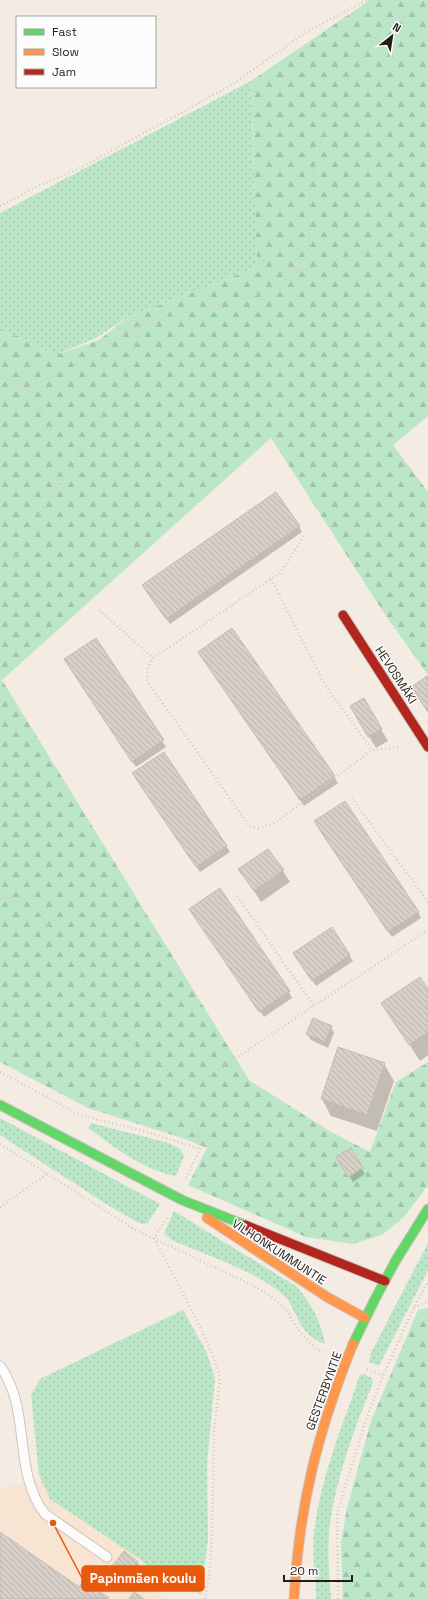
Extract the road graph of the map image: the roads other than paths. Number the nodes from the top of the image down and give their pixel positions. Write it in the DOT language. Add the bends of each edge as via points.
graph roads {
  1 [pos="343,615"];
  2 [pos="427,746"];
  3 [pos="0,1105"];
  4 [pos="182,1200"];
  5 [pos="428,1209"];
  6 [pos="384,1281"];
  7 [pos="365,1318"];
  8 [pos="0,1366"];
  9 [pos="108,1557"];
  10 [pos="294,1599"];
  1 -- 2 [label="street, HEVOSMÄKI"];
  3 -- 4 [label="street, VILHONKUMMUNTIE"];
  4 -- 6 [label="street, VILHONKUMMUNTIE"];
  4 -- 7 [label="street, VILHONKUMMUNTIE" via="234,1238"];
  5 -- 6 [label="street, GESTERBYNTIE"];
  6 -- 7 [label="street, GESTERBYNTIE"];
  7 -- 10 [label="street, GESTERBYNTIE" via="347,1361 313,1460 301,1514"];
  8 -- 9 [label="lane" via="11,1386 18,1412 29,1482 37,1505 45,1514"];
}
